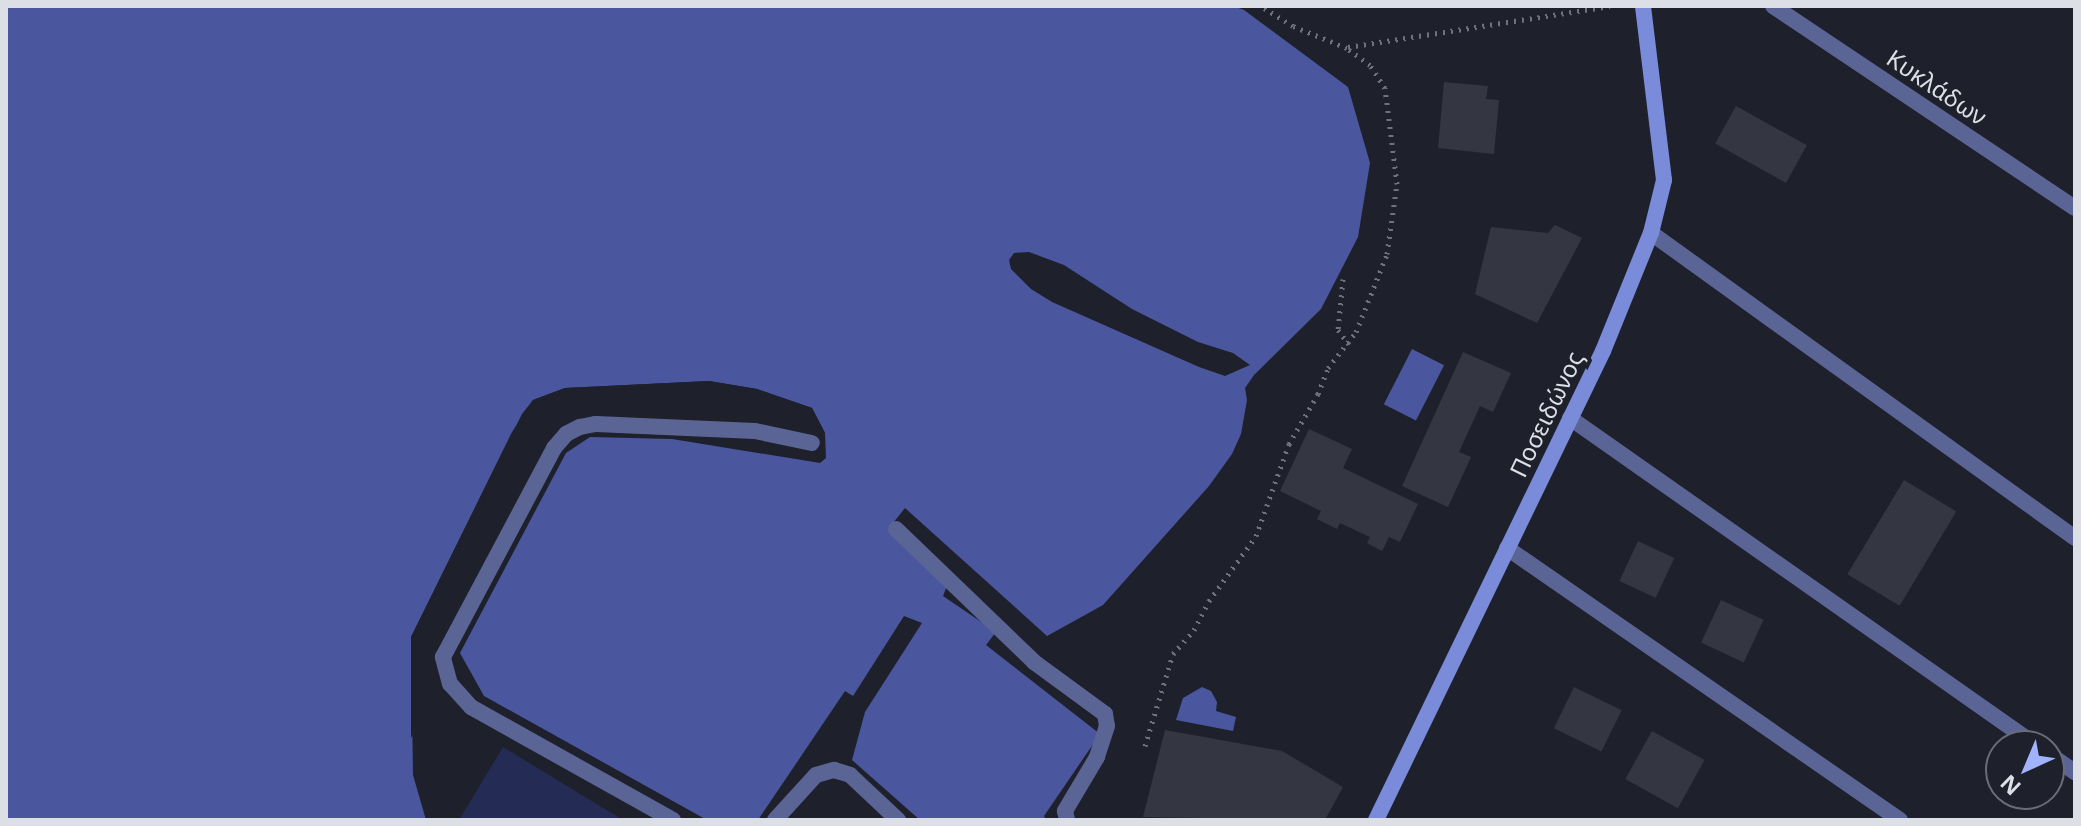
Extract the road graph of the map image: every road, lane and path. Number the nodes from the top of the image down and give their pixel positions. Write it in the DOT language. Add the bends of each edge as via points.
graph roads {
  1 [pos="1261,6"];
  2 [pos="1610,6"];
  3 [pos="1643,6"];
  4 [pos="1773,6"];
  5 [pos="1347,48"];
  6 [pos="2075,208"];
  7 [pos="1651,233"];
  8 [pos="1343,279"];
  9 [pos="1349,344"];
  10 [pos="1570,418"];
  11 [pos="812,443"];
  12 [pos="896,529"];
  13 [pos="2075,538"];
  14 [pos="1507,548"];
  15 [pos="2014,730"];
  16 [pos="1145,746"];
  17 [pos="673,820"];
  18 [pos="775,820"];
  19 [pos="898,820"];
  20 [pos="1067,820"];
  21 [pos="1376,820"];
  22 [pos="1900,820"];
  1 -- 5 [label="path"];
  2 -- 5 [label="path"];
  3 -- 7 [label="street, Ποσειδώνος" via="1664,180"];
  4 -- 6 [label="street, Κυκλάδων"];
  5 -- 9 [label="path" via="1370,65 1385,88 1397,184 1387,254"];
  7 -- 10 [label="street, Ποσειδώνος"];
  7 -- 13 [label="street"];
  8 -- 9 [label="path" via="1338,330"];
  9 -- 16 [label="path" via="1328,368 1289,444 1256,536 1173,654"];
  10 -- 14 [label="street, Ποσειδώνος"];
  10 -- 15 [label="street"];
  11 -- 17 [label="street" via="755,431 596,424 566,434 443,657 450,684 471,707"];
  12 -- 20 [label="street" via="1034,662 1105,714 1107,726 1097,757 1065,811"];
  14 -- 21 [label="street, Ποσειδώνος"];
  14 -- 22 [label="street"];
  18 -- 19 [label="street" via="816,775 834,770 850,775"];
}
